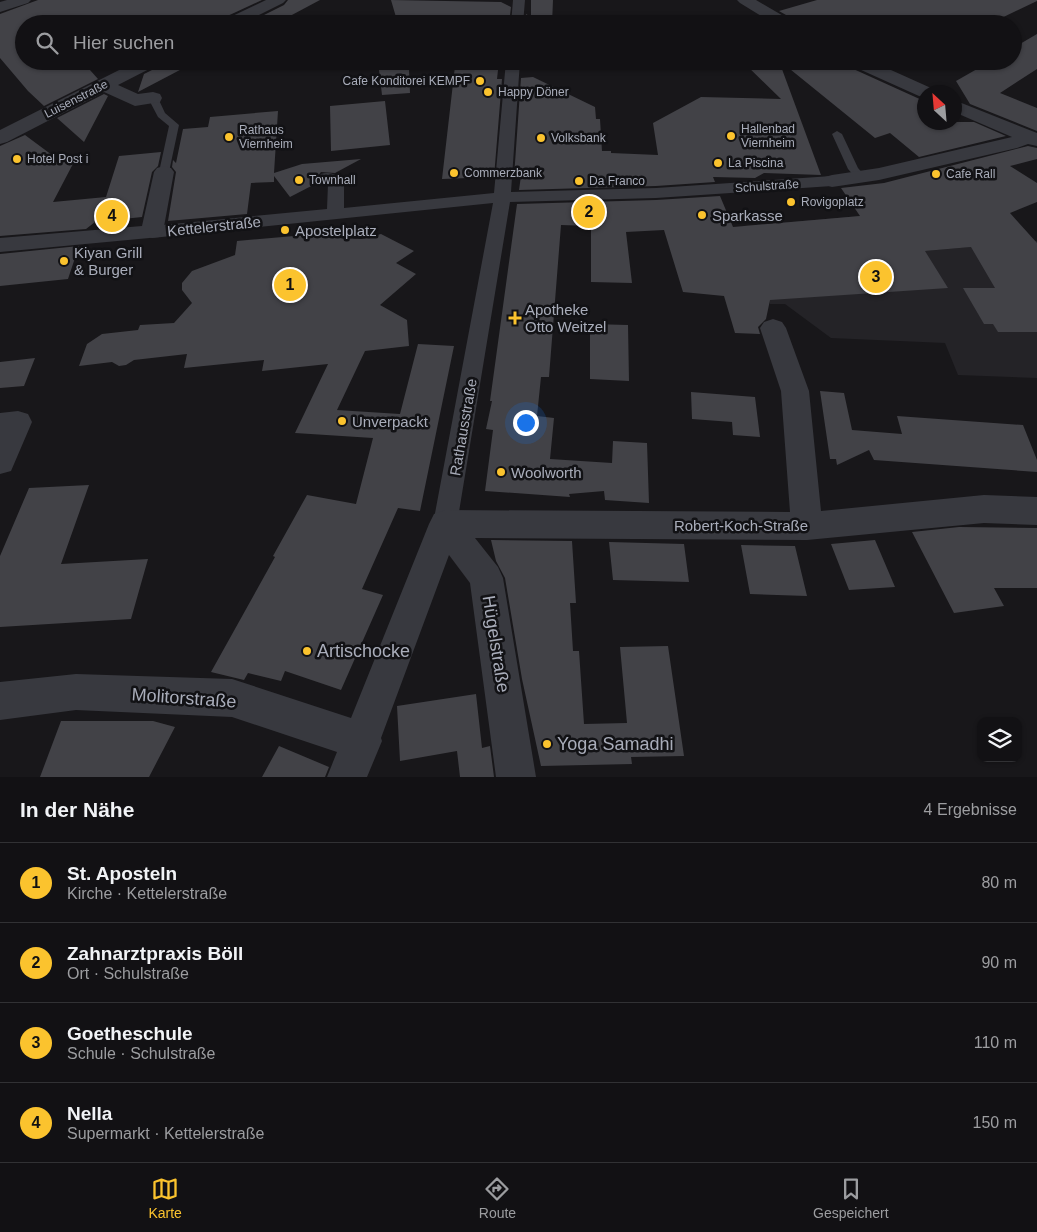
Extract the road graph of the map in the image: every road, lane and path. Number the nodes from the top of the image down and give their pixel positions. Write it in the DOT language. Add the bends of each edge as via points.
graph roads {
  1 [pos="23,0"];
  2 [pos="278,0"];
  3 [pos="519,0"];
  4 [pos="745,0"];
  5 [pos="0,7"];
  6 [pos="247,15"];
  7 [pos="518,15"];
  8 [pos="771,15"];
  9 [pos="133,70"];
  10 [pos="512,70"];
  11 [pos="876,70"];
  12 [pos="104,85"];
  13 [pos="917,88"];
  14 [pos="153,98"];
  15 [pos="962,108"];
  16 [pos="837,134"];
  17 [pos="0,138"];
  18 [pos="1031,138"];
  19 [pos="164,172"];
  20 [pos="327,177"];
  21 [pos="861,177"];
  22 [pos="832,181"];
  23 [pos="502,197"];
  24 [pos="335,214"];
  25 [pos="152,232"];
  26 [pos="0,244"];
  27 [pos="773,328"];
  28 [pos="0,424"];
  29 [pos="0,462"];
  30 [pos="1037,510"];
  31 [pos="445,524"];
  32 [pos="807,526"];
  33 [pos="0,701"];
  34 [pos="363,741"];
  35 [pos="347,777"];
  36 [pos="516,777"];
  1 -- 5 [label="street"];
  2 -- 6 [label="street"];
  3 -- 7 [label="street"];
  4 -- 8 [label="street"];
  9 -- 12 [label="street, Luisenstraße"];
  10 -- 23 [label="street, Rathausstraße"];
  11 -- 13 [label="street"];
  12 -- 14 [label="street" via="135,100"];
  12 -- 17 [label="street, Luisenstraße"];
  14 -- 19 [label="lane, Kettelerstraße" via="161,114 174,125"];
  15 -- 18 [label="street"];
  16 -- 21 [label="lane" via="853,169"];
  18 -- 21 [label="street, Schulstraße"];
  19 -- 25 [label="street, Kettelerstraße"];
  20 -- 24 [label="street" via="336,182"];
  21 -- 22 [label="street, Schulstraße"];
  22 -- 23 [label="street, Schulstraße" via="656,193"];
  23 -- 24 [label="street, Kettelerstraße"];
  23 -- 31 [label="street, Rathausstraße"];
  24 -- 25 [label="street, Kettelerstraße"];
  25 -- 26 [label="street, Kettelerstraße"];
  27 -- 32 [label="street" via="795,390"];
  28 -- 29 [label="street" via="18,422"];
  30 -- 32 [label="street, Robert-Koch-Straße" via="984,509"];
  31 -- 32 [label="street, Robert-Koch-Straße"];
  31 -- 34 [label="street, Rathausstraße"];
  31 -- 36 [label="street, Hügelstraße" via="486,578"];
  33 -- 34 [label="street, Molitorstraße" via="76,692 232,698"];
  34 -- 35 [label="street, Rathausstraße"];
}
